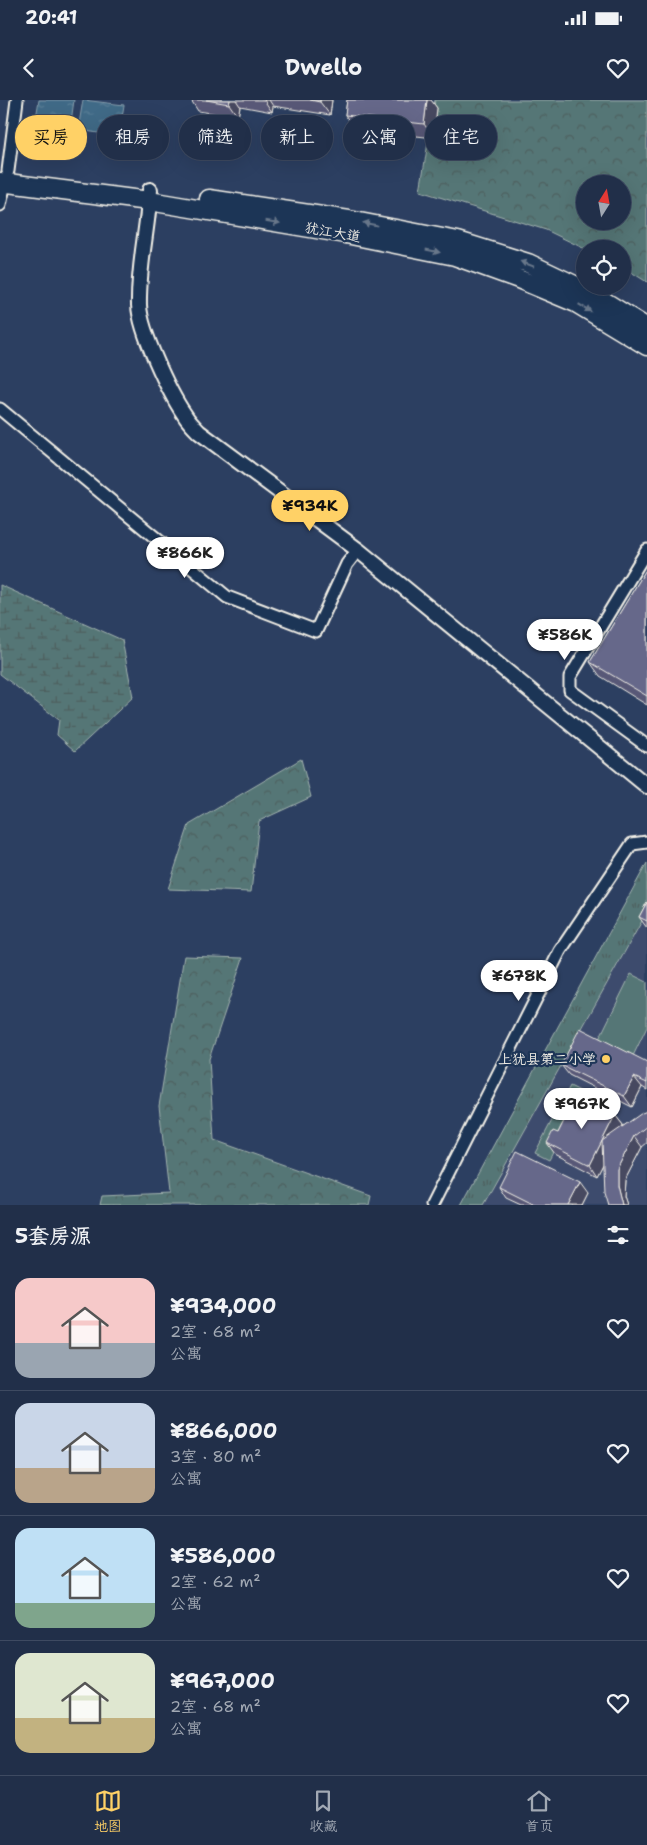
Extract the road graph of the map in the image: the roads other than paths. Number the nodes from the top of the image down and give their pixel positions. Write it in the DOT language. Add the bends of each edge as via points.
graph roads {
  1 [pos="17,100"];
  2 [pos="3,176"];
  3 [pos="149,195"];
  4 [pos="0,205"];
  5 [pos="647,328"];
  6 [pos="647,346"];
  7 [pos="0,409"];
  8 [pos="358,550"];
  9 [pos="647,550"];
  10 [pos="647,746"];
  11 [pos="647,786"];
  12 [pos="647,842"];
  13 [pos="432,1205"];
  1 -- 2 [label="street"];
  2 -- 3 [label="main road, 犹江大道"];
  2 -- 4 [label="street"];
  5 -- 3 [label="main road, 犹江大道, one-way" via="590,292 528,263 458,241 349,220"];
  3 -- 6 [label="main road, 犹江大道, one-way" via="455,256 576,303"];
  3 -- 8 [label="street" via="139,307 145,334 184,414 199,432"];
  7 -- 8 [label="street" via="227,597 316,631 347,564"];
  8 -- 11 [label="street"];
  9 -- 10 [label="street" via="570,677 570,690"];
  12 -- 13 [label="street" via="632,844 560,951"];
}
